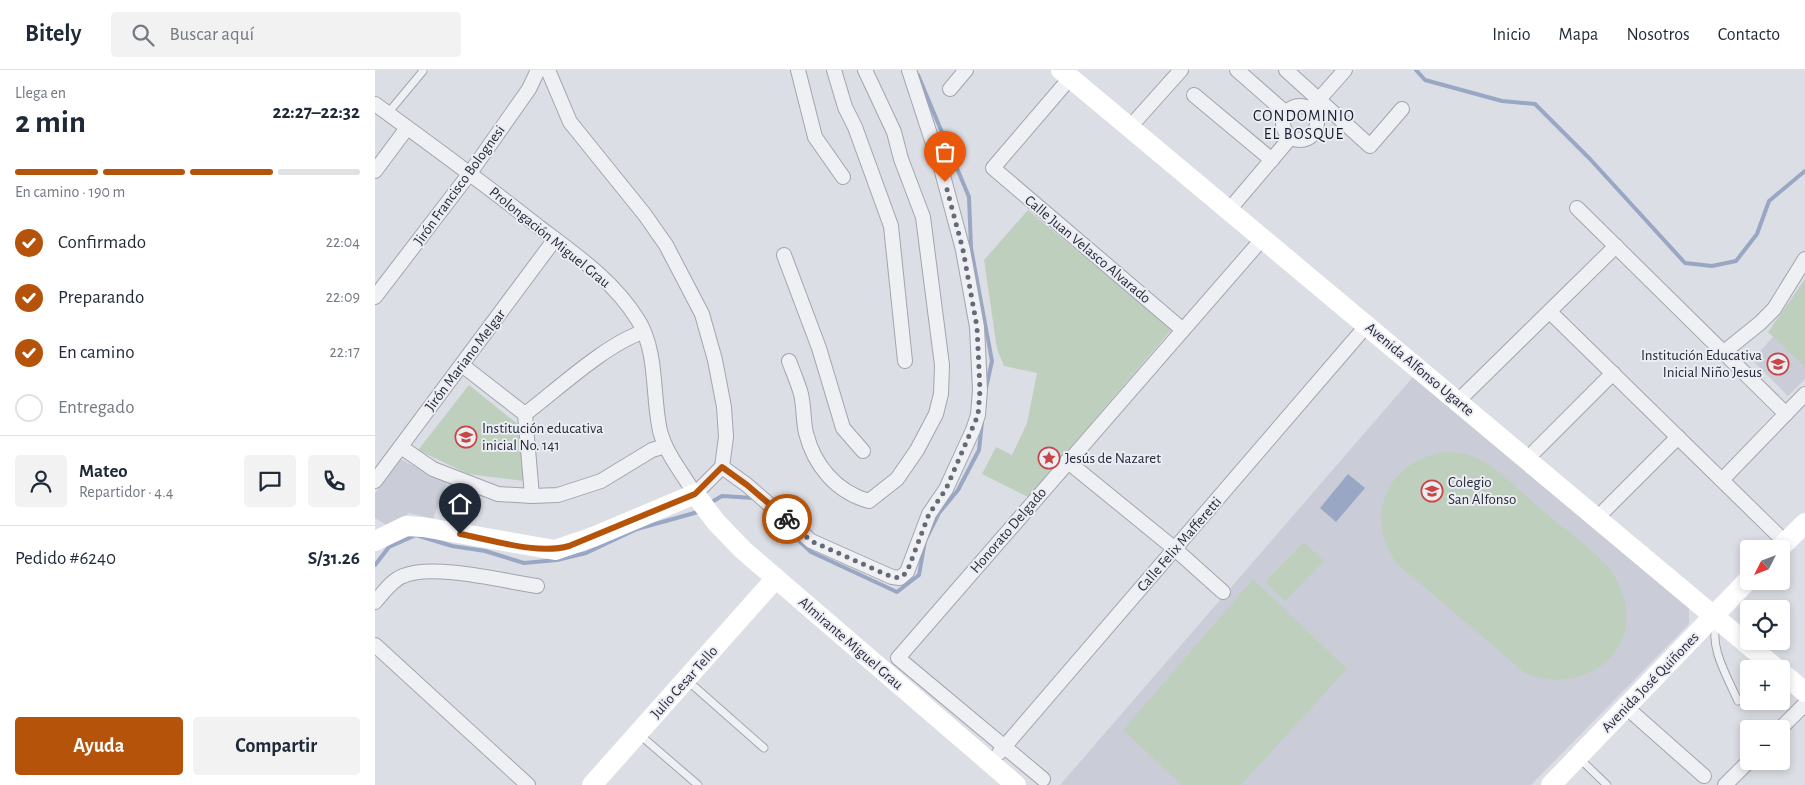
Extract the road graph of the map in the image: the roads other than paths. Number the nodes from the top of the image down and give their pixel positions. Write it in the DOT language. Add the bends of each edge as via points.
graph roads {
  1 [pos="538,70"];
  2 [pos="549,70"];
  3 [pos="798,70"];
  4 [pos="834,70"];
  5 [pos="865,70"];
  6 [pos="909,70"];
  7 [pos="965,70"];
  8 [pos="1181,70"];
  9 [pos="1237,70"];
  10 [pos="1286,70"];
  11 [pos="423,71"];
  12 [pos="1339,72"];
  13 [pos="1066,74"];
  14 [pos="950,89"];
  15 [pos="1194,95"];
  16 [pos="375,104"];
  17 [pos="1315,104"];
  18 [pos="1402,109"];
  19 [pos="1286,113"];
  20 [pos="388,114"];
  21 [pos="1130,127"];
  22 [pos="407,128"];
  23 [pos="1291,137"];
  24 [pos="1272,160"];
  25 [pos="375,171"];
  26 [pos="470,173"];
  27 [pos="843,177"];
  28 [pos="1577,208"];
  29 [pos="1229,210"];
  30 [pos="1263,238"];
  31 [pos="555,239"];
  32 [pos="1616,246"];
  33 [pos="784,255"];
  34 [pos="1805,258"];
  35 [pos="375,297"];
  36 [pos="1550,312"];
  37 [pos="1367,325"];
  38 [pos="1183,330"];
  39 [pos="643,332"];
  40 [pos="1724,352"];
  41 [pos="789,361"];
  42 [pos="905,361"];
  43 [pos="462,365"];
  44 [pos="1613,373"];
  45 [pos="1805,394"];
  46 [pos="1458,401"];
  47 [pos="525,414"];
  48 [pos="1786,414"];
  49 [pos="1678,437"];
  50 [pos="665,446"];
  51 [pos="401,447"];
  52 [pos="863,451"];
  53 [pos="1527,459"];
  54 [pos="1067,461"];
  55 [pos="722,467"];
  56 [pos="1722,480"];
  57 [pos="375,481"];
  58 [pos="695,494"];
  59 [pos="532,496"];
  60 [pos="1597,518"];
  61 [pos="1805,523"];
  62 [pos="1777,540"];
  63 [pos="1787,540"];
  64 [pos="375,541"];
  65 [pos="1175,549"];
  66 [pos="776,578"];
  67 [pos="537,586"];
  68 [pos="1740,590"];
  69 [pos="1223,592"];
  70 [pos="375,602"];
  71 [pos="1716,617"];
  72 [pos="375,645"];
  73 [pos="1766,660"];
  74 [pos="686,680"];
  75 [pos="1790,680"];
  76 [pos="1805,692"];
  77 [pos="1738,702"];
  78 [pos="1805,704"];
  79 [pos="1626,707"];
  80 [pos="1789,720"];
  81 [pos="638,733"];
  82 [pos="1004,746"];
  83 [pos="763,748"];
  84 [pos="1578,757"];
  85 [pos="990,763"];
  86 [pos="1740,770"];
  87 [pos="1704,776"];
  88 [pos="1043,778"];
  89 [pos="528,785"];
  90 [pos="592,785"];
  91 [pos="698,785"];
  92 [pos="1016,785"];
  93 [pos="1551,785"];
  94 [pos="1607,785"];
  95 [pos="1725,785"];
  1 -- 26 [label="street, Jirón Francisco Bolognesi" via="529,89"];
  2 -- 55 [label="street" via="571,122 666,245 702,314 724,407 726,437"];
  3 -- 27 [label="street" via="815,137"];
  4 -- 42 [label="street" via="891,226"];
  5 -- 41 [label="street" via="894,132 923,217 942,365 941,394 936,414 917,450 897,479 869,501 835,484 813,454 801,394"];
  6 -- 55 [label="street" via="963,250 977,327 980,390 973,430 946,489 929,514 907,572 900,578 892,577 811,541"];
  7 -- 14 [label="street"];
  8 -- 21 [label="street"];
  9 -- 19 [label="street"];
  10 -- 17 [label="street"];
  11 -- 20 [label="lane"];
  12 -- 17 [label="street"];
  13 -- 21 [label="street, Avenida Alfonso Ugarte"];
  13 -- 38 [label="street, Calle Juan Velasco Alvarado" via="993,168"];
  15 -- 24 [label="street"];
  16 -- 20 [label="street, Prolongación Miguel Grau"];
  17 -- 18 [label="street" via="1370,146"];
  17 -- 19 [label="street" via="1295,106"];
  17 -- 23 [label="street" via="1316,130 1308,138 1297,140"];
  19 -- 23 [label="street" via="1283,123"];
  20 -- 22 [label="street, Prolongación Miguel Grau"];
  21 -- 29 [label="street, Avenida Alfonso Ugarte"];
  22 -- 25 [label="street"];
  22 -- 26 [label="street, Prolongación Miguel Grau"];
  23 -- 24 [label="street"];
  24 -- 29 [label="street"];
  26 -- 31 [label="street, Prolongación Miguel Grau"];
  26 -- 35 [label="street, Jirón Francisco Bolognesi"];
  28 -- 32 [label="street"];
  29 -- 30 [label="street, Avenida Alfonso Ugarte"];
  30 -- 37 [label="street, Avenida Alfonso Ugarte"];
  30 -- 38 [label="street, Honorato Delgado"];
  31 -- 39 [label="street, Prolongación Miguel Grau" via="587,263 616,292"];
  31 -- 43 [label="street, Jirón Mariano Melgar"];
  32 -- 36 [label="street"];
  32 -- 40 [label="street"];
  33 -- 52 [label="street" via="819,348 843,428"];
  34 -- 40 [label="street" via="1774,309"];
  36 -- 44 [label="street"];
  36 -- 46 [label="street"];
  37 -- 46 [label="street, Avenida Alfonso Ugarte"];
  37 -- 65 [label="street, Calle Felix Mafferetti"];
  38 -- 54 [label="street, Honorato Delgado"];
  39 -- 47 [label="street" via="601,356"];
  39 -- 50 [label="street, Prolongación Miguel Grau" via="649,346"];
  40 -- 48 [label="street"];
  43 -- 47 [label="street"];
  43 -- 51 [label="street, Jirón Mariano Melgar"];
  44 -- 49 [label="street"];
  44 -- 53 [label="street"];
  45 -- 48 [label="street"];
  46 -- 53 [label="street, Avenida Alfonso Ugarte"];
  47 -- 59 [label="street"];
  48 -- 56 [label="street"];
  49 -- 56 [label="street"];
  49 -- 60 [label="street"];
  50 -- 58 [label="street, Prolongación Miguel Grau"];
  50 -- 59 [label="street" via="652,450 601,481 558,495"];
  51 -- 57 [label="street, Jirón Mariano Melgar"];
  51 -- 59 [label="street" via="433,469 499,494"];
  53 -- 60 [label="street, Avenida Alfonso Ugarte"];
  54 -- 65 [label="street"];
  54 -- 82 [label="street, Honorato Delgado" via="898,658"];
  55 -- 58 [label="street"];
  56 -- 62 [label="street"];
  58 -- 64 [label="street" via="593,538 555,550 406,526"];
  58 -- 66 [label="street, Almirante Miguel Grau" via="723,529"];
  60 -- 71 [label="street, Avenida Alfonso Ugarte"];
  61 -- 63 [label="street"];
  65 -- 69 [label="street"];
  65 -- 82 [label="street, Calle Felix Mafferetti"];
  66 -- 74 [label="street, Julio Cesar Tello"];
  66 -- 85 [label="street, Almirante Miguel Grau"];
  67 -- 70 [label="street" via="471,575 417,571 401,576"];
  68 -- 71 [label="street, Avenida José Quiñones"];
  71 -- 73 [label="street, Avenida Alfonso Ugarte"];
  71 -- 77 [label="lane" via="1717,652"];
  71 -- 79 [label="street, Avenida José Quiñones"];
  72 -- 89 [label="street"];
  74 -- 81 [label="street, Julio Cesar Tello"];
  74 -- 83 [label="lane"];
  75 -- 76 [label="street"];
  78 -- 80 [label="street"];
  79 -- 84 [label="street, Avenida José Quiñones"];
  79 -- 87 [label="street"];
  81 -- 90 [label="street, Julio Cesar Tello"];
  81 -- 91 [label="lane"];
  82 -- 85 [label="street, Calle Felix Mafferetti"];
  82 -- 88 [label="street, Honorato Delgado"];
  84 -- 93 [label="street, Avenida José Quiñones"];
  84 -- 94 [label="lane"];
  85 -- 92 [label="street, Almirante Miguel Grau"];
  86 -- 95 [label="street"];
}
